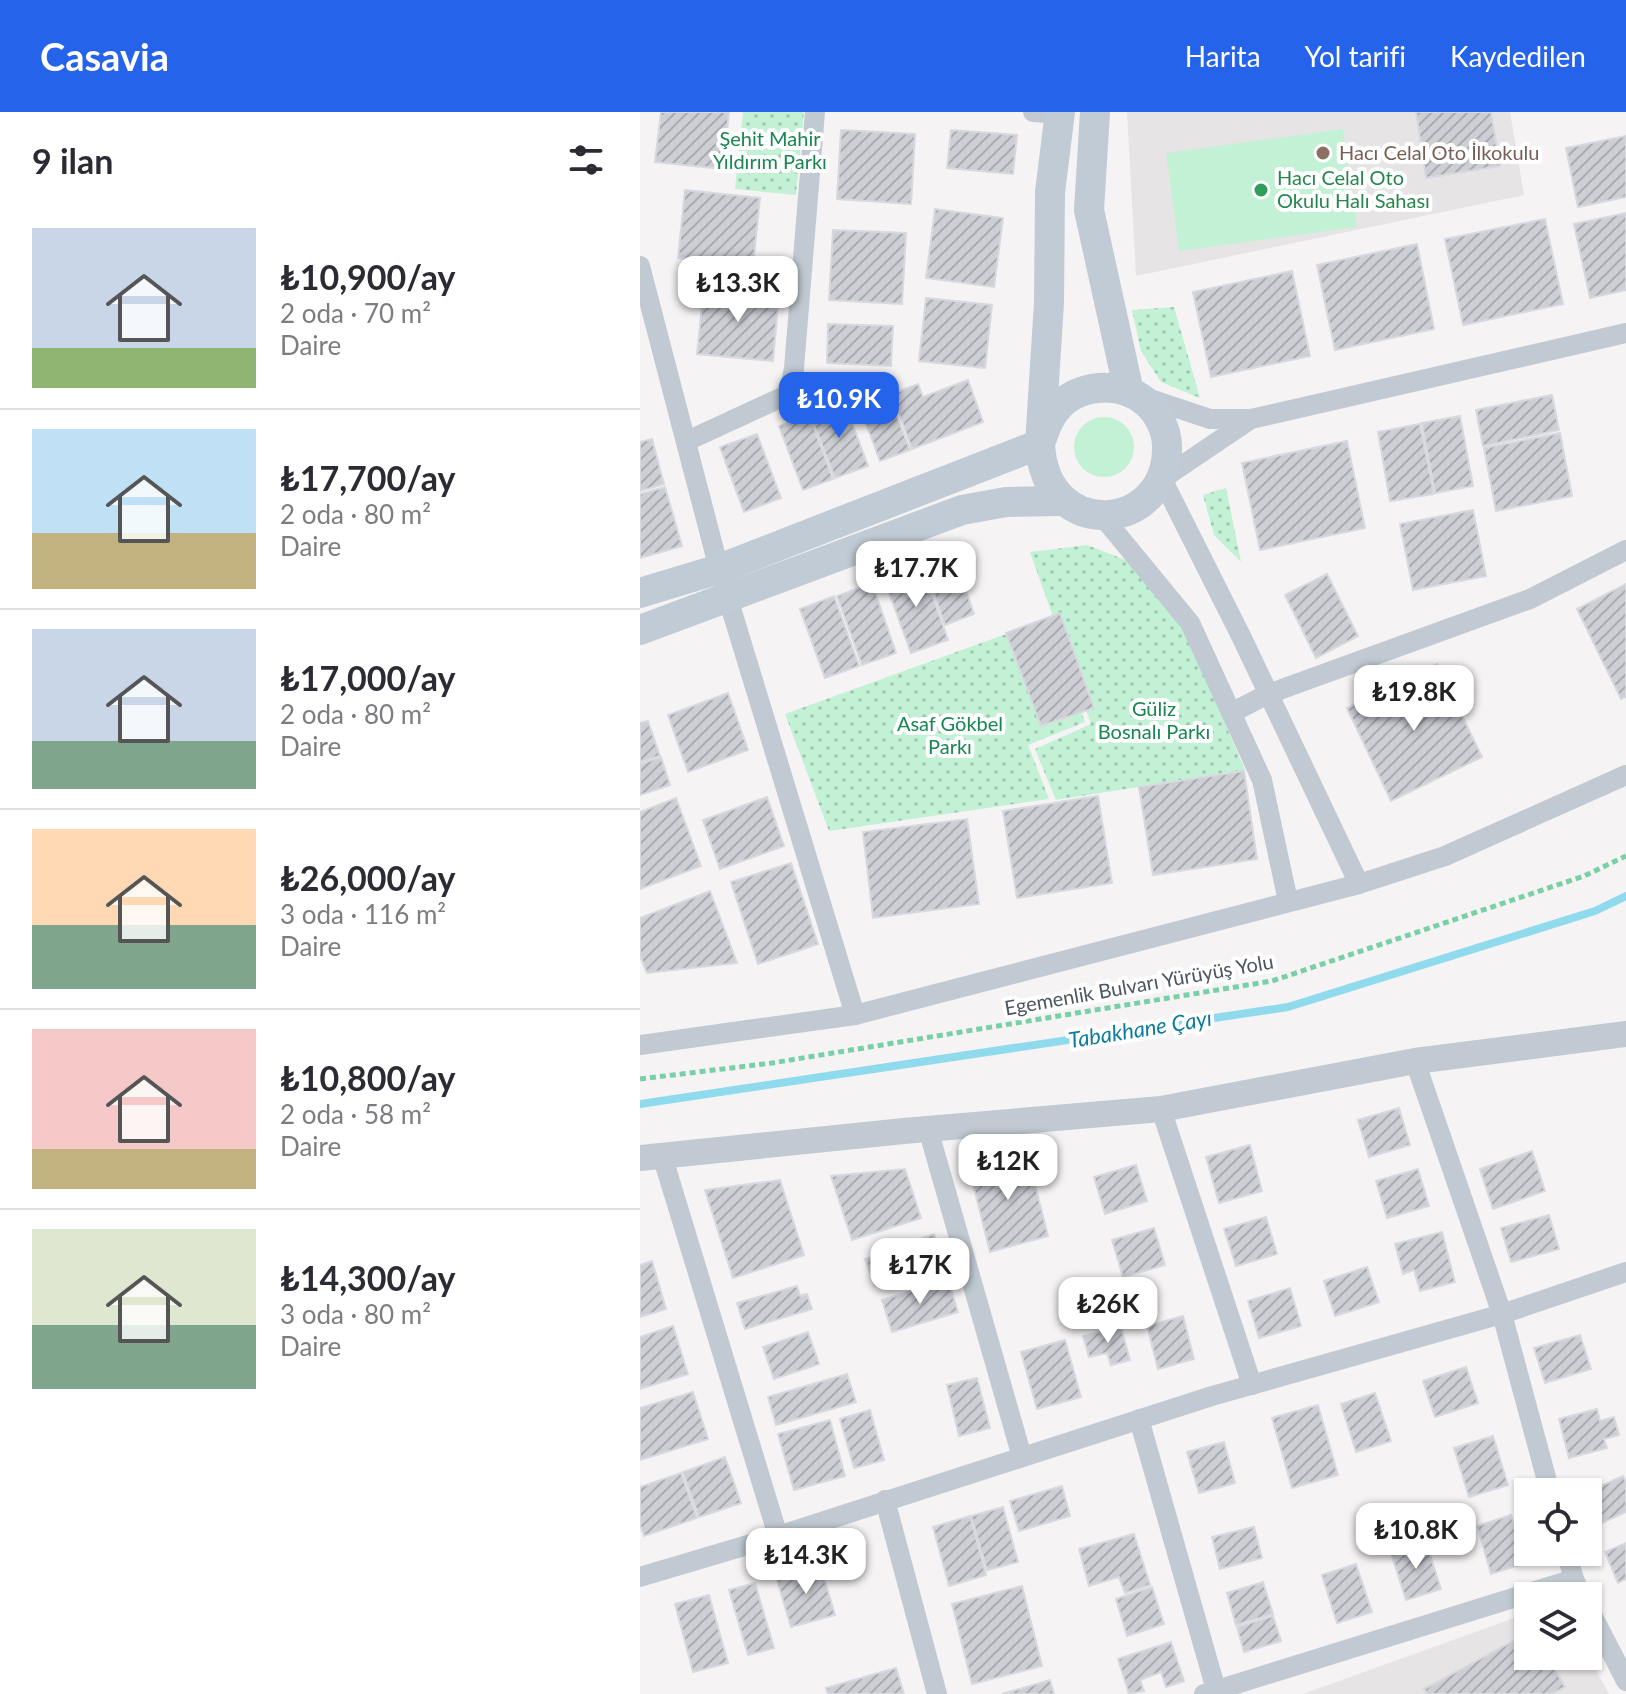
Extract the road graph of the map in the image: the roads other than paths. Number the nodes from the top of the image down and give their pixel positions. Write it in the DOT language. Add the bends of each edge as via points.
graph roads {
  1 [pos="815,112"];
  2 [pos="1095,112"];
  3 [pos="1051,113"];
  4 [pos="640,266"];
  5 [pos="1626,333"];
  6 [pos="1129,392"];
  7 [pos="1251,419"];
  8 [pos="687,441"];
  9 [pos="1040,444"];
  10 [pos="1162,479"];
  11 [pos="1063,501"];
  12 [pos="1102,516"];
  13 [pos="1626,550"];
  14 [pos="719,569"];
  15 [pos="640,593"];
  16 [pos="728,598"];
  17 [pos="640,630"];
  18 [pos="1268,694"];
  19 [pos="1231,713"];
  20 [pos="1626,775"];
  21 [pos="1359,884"];
  22 [pos="1288,901"];
  23 [pos="855,1015"];
  24 [pos="1626,1034"];
  25 [pos="640,1045"];
  26 [pos="1415,1061"];
  27 [pos="1161,1109"];
  28 [pos="928,1129"];
  29 [pos="651,1156"];
  30 [pos="1626,1272"];
  31 [pos="1502,1314"];
  32 [pos="1252,1385"];
  33 [pos="1139,1419"];
  34 [pos="1022,1457"];
  35 [pos="1546,1478"];
  36 [pos="885,1500"];
  37 [pos="778,1536"];
  38 [pos="640,1577"];
  39 [pos="1514,1606"];
  40 [pos="1602,1634"];
  41 [pos="1626,1681"];
  42 [pos="1210,1692"];
  43 [pos="937,1694"];
  1 -- 8 [label="street" via="789,394"];
  2 -- 6 [label="main road" via="1089,210"];
  3 -- 9 [label="main road" via="1049,303"];
  4 -- 8 [label="street"];
  5 -- 7 [label="street"];
  6 -- 7 [label="street" via="1210,419"];
  6 -- 9 [label="main road" via="1090,388 1072,396 1056,408"];
  6 -- 10 [label="main road" via="1160,419 1167,438"];
  7 -- 10 [label="street"];
  8 -- 14 [label="street"];
  9 -- 11 [label="main road" via="1049,485"];
  9 -- 14 [label="main road"];
  10 -- 12 [label="main road" via="1137,506"];
  10 -- 18 [label="street"];
  11 -- 12 [label="main road"];
  11 -- 16 [label="main road" via="1006,502 962,510"];
  12 -- 19 [label="street" via="1190,623"];
  13 -- 18 [label="street" via="1530,599"];
  14 -- 15 [label="main road"];
  14 -- 16 [label="street"];
  16 -- 17 [label="main road"];
  16 -- 23 [label="street"];
  18 -- 19 [label="street"];
  18 -- 21 [label="street"];
  19 -- 22 [label="street" via="1262,780"];
  20 -- 21 [label="street" via="1445,856"];
  21 -- 22 [label="street"];
  22 -- 23 [label="street"];
  23 -- 25 [label="street"];
  24 -- 26 [label="street"];
  26 -- 27 [label="street"];
  26 -- 31 [label="street"];
  27 -- 28 [label="street"];
  27 -- 32 [label="street"];
  28 -- 29 [label="street"];
  28 -- 34 [label="street"];
  29 -- 37 [label="street"];
  30 -- 31 [label="street"];
  31 -- 32 [label="street"];
  31 -- 35 [label="street"];
  32 -- 33 [label="street"];
  33 -- 34 [label="street"];
  33 -- 42 [label="street"];
  34 -- 36 [label="street"];
  36 -- 37 [label="street"];
  36 -- 43 [label="street"];
  37 -- 38 [label="street"];
  39 -- 42 [label="street"];
  40 -- 41 [label="street"];
}
